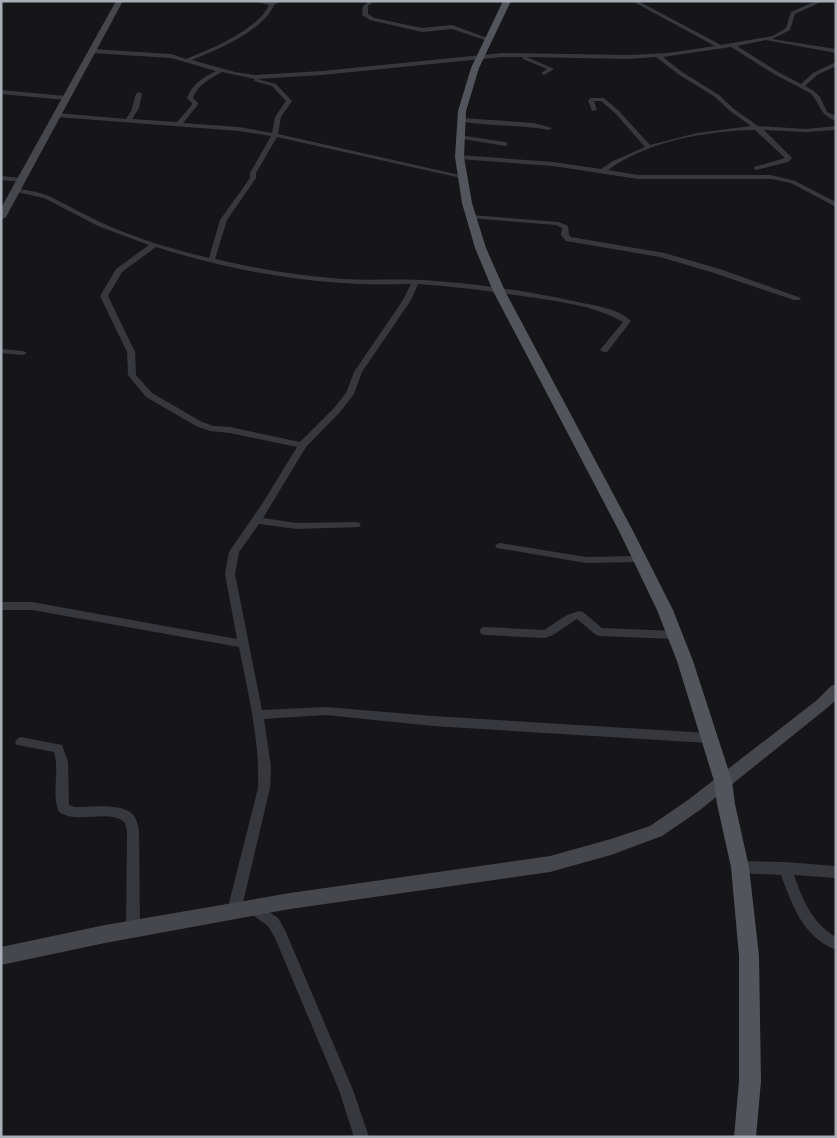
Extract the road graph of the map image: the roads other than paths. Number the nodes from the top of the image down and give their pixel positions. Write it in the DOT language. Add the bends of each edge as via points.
graph roads {
  1 [pos="1,1"];
  2 [pos="26,1"];
  3 [pos="120,1"];
  4 [pos="255,1"];
  5 [pos="280,1"];
  6 [pos="372,1"];
  7 [pos="507,1"];
  8 [pos="634,1"];
  9 [pos="803,1"];
  10 [pos="821,1"];
  11 [pos="272,4"];
  12 [pos="811,5"];
  13 [pos="487,39"];
  14 [pos="766,39"];
  15 [pos="732,45"];
  16 [pos="722,47"];
  17 [pos="92,51"];
  18 [pos="836,51"];
  19 [pos="520,56"];
  20 [pos="658,56"];
  21 [pos="480,57"];
  22 [pos="187,60"];
  23 [pos="836,64"];
  24 [pos="220,71"];
  25 [pos="544,73"];
  26 [pos="243,76"];
  27 [pos="801,87"];
  28 [pos="1,92"];
  29 [pos="139,94"];
  30 [pos="66,98"];
  31 [pos="594,110"];
  32 [pos="57,115"];
  33 [pos="836,119"];
  34 [pos="128,120"];
  35 [pos="461,120"];
  36 [pos="178,126"];
  37 [pos="549,128"];
  38 [pos="754,128"];
  39 [pos="836,128"];
  40 [pos="275,135"];
  41 [pos="459,137"];
  42 [pos="505,144"];
  43 [pos="649,147"];
  44 [pos="459,157"];
  45 [pos="756,168"];
  46 [pos="602,172"];
  47 [pos="461,176"];
  48 [pos="1,178"];
  49 [pos="21,180"];
  50 [pos="15,191"];
  51 [pos="836,205"];
  52 [pos="1,216"];
  53 [pos="471,217"];
  54 [pos="154,245"];
  55 [pos="211,260"];
  56 [pos="415,283"];
  57 [pos="499,291"];
  58 [pos="797,298"];
  59 [pos="604,350"];
  60 [pos="1,351"];
  61 [pos="23,353"];
  62 [pos="302,445"];
  63 [pos="256,520"];
  64 [pos="356,525"];
  65 [pos="500,546"];
  66 [pos="640,559"];
  67 [pos="1,606"];
  68 [pos="485,631"];
  69 [pos="675,635"];
  70 [pos="244,644"];
  71 [pos="836,690"];
  72 [pos="258,715"];
  73 [pos="708,738"];
  74 [pos="21,742"];
  75 [pos="723,781"];
  76 [pos="740,867"];
  77 [pos="785,868"];
  78 [pos="836,872"];
  79 [pos="243,909"];
  80 [pos="133,929"];
  81 [pos="836,944"];
  82 [pos="1,956"];
  83 [pos="362,1137"];
  84 [pos="745,1137"];
  1 -- 2 [label="street"];
  3 -- 17 [label="main road"];
  4 -- 11 [label="street"];
  5 -- 11 [label="street"];
  6 -- 13 [label="street" via="366,6 365,15 372,19 422,30 452,28"];
  7 -- 13 [label="main road"];
  8 -- 16 [label="street"];
  9 -- 12 [label="street"];
  10 -- 12 [label="street"];
  11 -- 22 [label="street" via="270,12 239,35"];
  12 -- 14 [label="street" via="793,13 788,29 782,34"];
  13 -- 21 [label="main road"];
  14 -- 15 [label="street"];
  14 -- 18 [label="street"];
  15 -- 16 [label="street"];
  15 -- 27 [label="street"];
  16 -- 20 [label="street"];
  17 -- 22 [label="street"];
  17 -- 30 [label="main road"];
  19 -- 20 [label="street"];
  19 -- 21 [label="street"];
  19 -- 25 [label="street" via="551,69"];
  20 -- 38 [label="street" via="717,96"];
  21 -- 26 [label="street" via="322,73"];
  21 -- 35 [label="main road" via="468,88"];
  22 -- 24 [label="street"];
  23 -- 27 [label="street" via="814,74"];
  24 -- 26 [label="street"];
  24 -- 36 [label="street" via="198,85 191,94 194,106"];
  26 -- 40 [label="street" via="274,85 288,100 278,117"];
  27 -- 33 [label="street" via="818,97 825,113"];
  28 -- 30 [label="street"];
  29 -- 34 [label="street" via="136,108"];
  30 -- 32 [label="main road"];
  31 -- 43 [label="street" via="591,100 602,99"];
  32 -- 34 [label="street"];
  32 -- 49 [label="main road"];
  34 -- 36 [label="street"];
  35 -- 37 [label="street" via="517,126 534,124"];
  35 -- 41 [label="main road"];
  36 -- 40 [label="street"];
  38 -- 39 [label="street" via="797,131"];
  38 -- 43 [label="street"];
  38 -- 45 [label="street" via="762,131 789,158"];
  40 -- 47 [label="street"];
  40 -- 55 [label="street" via="253,172 253,178 227,215"];
  41 -- 42 [label="street"];
  41 -- 44 [label="main road"];
  43 -- 46 [label="street" via="618,159"];
  44 -- 46 [label="street" via="553,164"];
  44 -- 47 [label="main road"];
  46 -- 51 [label="street" via="638,177 782,178"];
  47 -- 53 [label="main road"];
  48 -- 49 [label="street"];
  49 -- 50 [label="main road"];
  50 -- 52 [label="main road"];
  50 -- 54 [label="street" via="52,199 117,232"];
  53 -- 57 [label="main road" via="481,252"];
  53 -- 58 [label="street" via="557,222 566,227 565,235 569,239 668,257"];
  54 -- 55 [label="street"];
  54 -- 62 [label="street" via="119,271 104,296 131,352 132,375 137,383 149,396 199,424"];
  55 -- 56 [label="street" via="281,275"];
  56 -- 57 [label="street"];
  56 -- 62 [label="street" via="408,300 358,372 350,394"];
  57 -- 59 [label="street" via="580,304 624,318 625,325"];
  57 -- 66 [label="main road"];
  60 -- 61 [label="street"];
  62 -- 63 [label="street"];
  63 -- 64 [label="street" via="297,526"];
  63 -- 70 [label="street" via="234,552 230,567"];
  65 -- 66 [label="street" via="586,560"];
  66 -- 69 [label="main road"];
  67 -- 70 [label="street" via="32,606"];
  68 -- 69 [label="street" via="545,634 580,615 600,632"];
  69 -- 73 [label="main road"];
  70 -- 72 [label="street"];
  71 -- 75 [label="main road"];
  72 -- 73 [label="street" via="326,711 432,721"];
  72 -- 79 [label="street" via="265,767 264,788"];
  73 -- 75 [label="main road"];
  74 -- 80 [label="street" via="58,748 62,755 63,808 69,812 118,812 127,815 133,831"];
  75 -- 76 [label="main road"];
  75 -- 79 [label="main road" via="656,831 550,864"];
  76 -- 77 [label="street"];
  76 -- 84 [label="main road" via="749,956 750,1081"];
  77 -- 78 [label="street"];
  77 -- 81 [label="street" via="808,924"];
  79 -- 80 [label="main road"];
  79 -- 83 [label="street" via="273,922 280,934 346,1090"];
  80 -- 82 [label="main road"];
}
